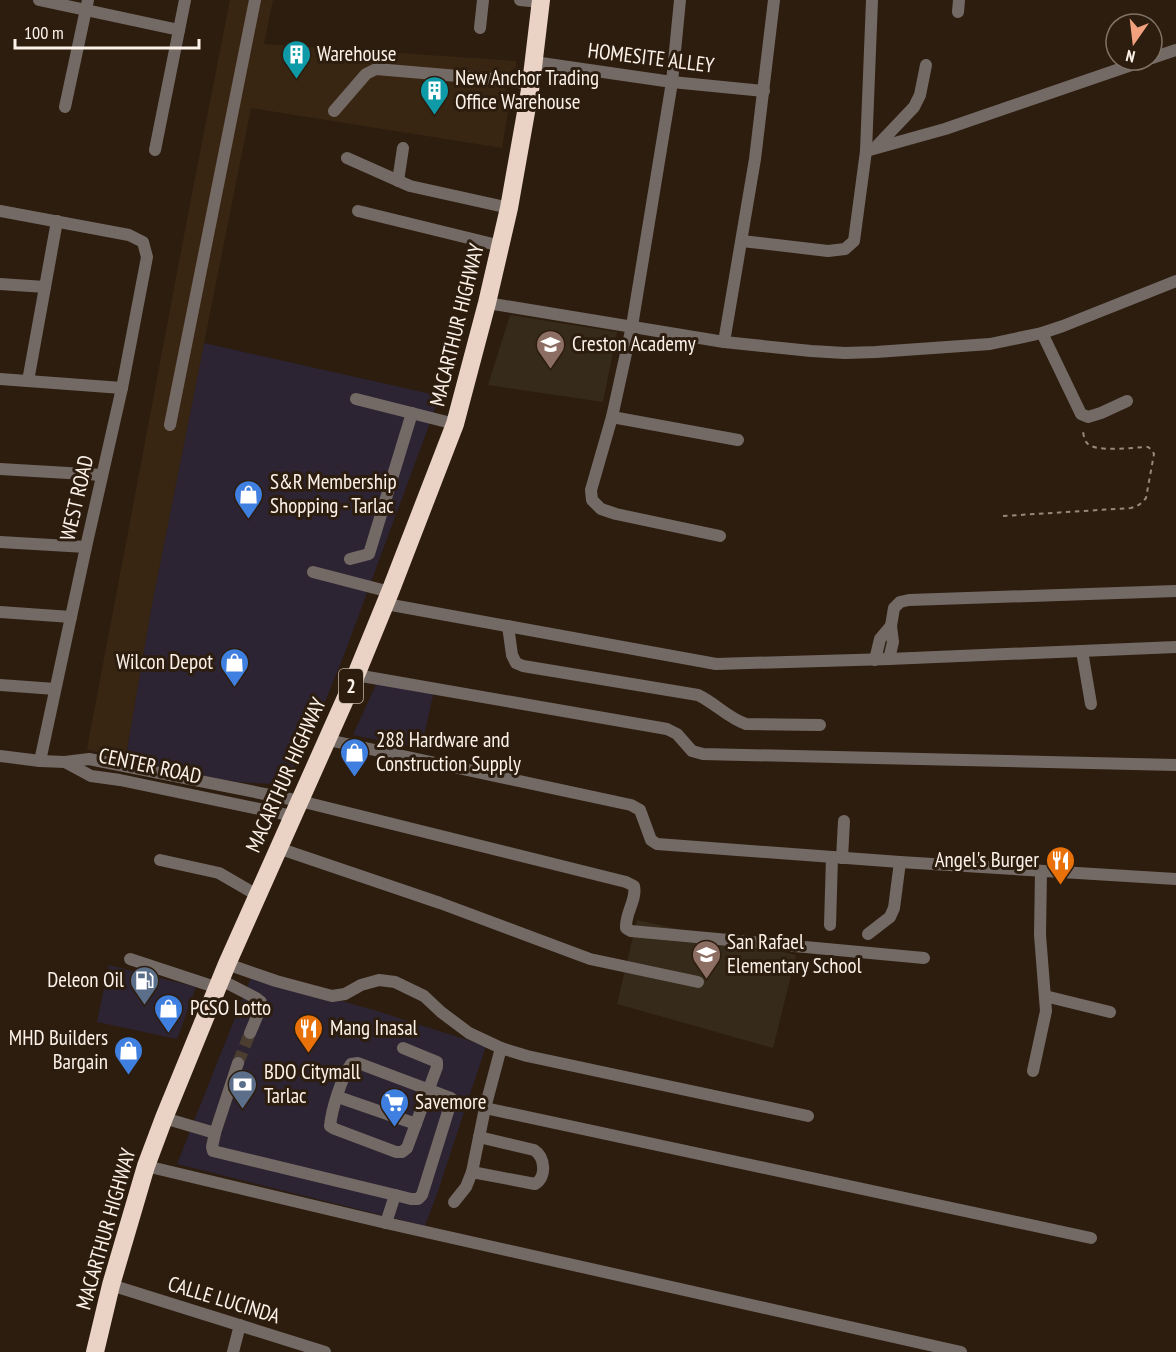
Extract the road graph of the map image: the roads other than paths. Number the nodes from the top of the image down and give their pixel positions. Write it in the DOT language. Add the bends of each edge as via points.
graph roads {
  1 [pos="39,0"];
  2 [pos="185,0"];
  3 [pos="255,0"];
  4 [pos="483,0"];
  5 [pos="520,0"];
  6 [pos="680,0"];
  7 [pos="774,0"];
  8 [pos="872,0"];
  9 [pos="541,1"];
  10 [pos="87,5"];
  11 [pos="480,28"];
  12 [pos="179,30"];
  13 [pos="534,62"];
  14 [pos="926,65"];
  15 [pos="1111,72"];
  16 [pos="672,82"];
  17 [pos="531,84"];
  18 [pos="764,91"];
  19 [pos="65,107"];
  20 [pos="334,111"];
  21 [pos="403,148"];
  22 [pos="155,150"];
  23 [pos="871,150"];
  24 [pos="347,158"];
  25 [pos="398,181"];
  26 [pos="508,208"];
  27 [pos="0,211"];
  28 [pos="358,211"];
  29 [pos="57,221"];
  30 [pos="742,241"];
  31 [pos="501,246"];
  32 [pos="1176,281"];
  33 [pos="0,284"];
  34 [pos="45,287"];
  35 [pos="488,303"];
  36 [pos="632,326"];
  37 [pos="1042,333"];
  38 [pos="724,342"];
  39 [pos="0,379"];
  40 [pos="28,381"];
  41 [pos="122,388"];
  42 [pos="356,399"];
  43 [pos="1127,401"];
  44 [pos="412,413"];
  45 [pos="612,417"];
  46 [pos="455,424"];
  47 [pos="170,425"];
  48 [pos="738,440"];
  49 [pos="0,469"];
  50 [pos="102,475"];
  51 [pos="720,536"];
  52 [pos="0,542"];
  53 [pos="86,547"];
  54 [pos="350,559"];
  55 [pos="313,572"];
  56 [pos="1176,591"];
  57 [pos="388,598"];
  58 [pos="0,612"];
  59 [pos="71,617"];
  60 [pos="508,626"];
  61 [pos="891,626"];
  62 [pos="1176,647"];
  63 [pos="1082,651"];
  64 [pos="889,659"];
  65 [pos="875,660"];
  66 [pos="356,675"];
  67 [pos="0,685"];
  68 [pos="55,689"];
  69 [pos="1091,704"];
  70 [pos="820,725"];
  71 [pos="328,740"];
  72 [pos="0,756"];
  73 [pos="40,761"];
  74 [pos="1176,765"];
  75 [pos="296,809"];
  76 [pos="844,821"];
  77 [pos="278,848"];
  78 [pos="837,858"];
  79 [pos="160,860"];
  80 [pos="900,862"];
  81 [pos="1041,870"];
  82 [pos="1176,879"];
  83 [pos="257,895"];
  84 [pos="830,925"];
  85 [pos="868,934"];
  86 [pos="924,958"];
  87 [pos="130,959"];
  88 [pos="222,977"];
  89 [pos="698,982"];
  90 [pos="1046,996"];
  91 [pos="1110,1012"];
  92 [pos="250,1033"];
  93 [pos="403,1048"];
  94 [pos="501,1048"];
  95 [pos="238,1063"];
  96 [pos="1033,1071"];
  97 [pos="429,1089"];
  98 [pos="338,1097"];
  99 [pos="485,1108"];
  100 [pos="808,1116"];
  101 [pos="164,1118"];
  102 [pos="416,1124"];
  103 [pos="215,1133"];
  104 [pos="479,1137"];
  105 [pos="146,1166"];
  106 [pos="472,1172"];
  107 [pos="394,1195"];
  108 [pos="454,1202"];
  109 [pos="386,1223"];
  110 [pos="1091,1238"];
  111 [pos="111,1285"];
  112 [pos="240,1325"];
  113 [pos="95,1352"];
  114 [pos="233,1352"];
  115 [pos="325,1352"];
  116 [pos="960,1352"];
  1 -- 10 [label="street"];
  2 -- 12 [label="street"];
  3 -- 47 [label="street"];
  4 -- 11 [label="street"];
  5 -- 9 [label="street"];
  6 -- 16 [label="street"];
  7 -- 18 [label="street"];
  8 -- 23 [label="street"];
  9 -- 13 [label="highway, MACARTHUR HIGHWAY / 2"];
  10 -- 12 [label="street"];
  10 -- 19 [label="street"];
  12 -- 22 [label="street"];
  13 -- 16 [label="street, HOMESITE ALLEY"];
  13 -- 17 [label="highway, MACARTHUR HIGHWAY / 2"];
  14 -- 23 [label="street" via="914,107"];
  15 -- 23 [label="street"];
  16 -- 18 [label="street, HOMESITE ALLEY"];
  16 -- 36 [label="street"];
  17 -- 20 [label="street" via="376,69 366,74"];
  17 -- 26 [label="highway, MACARTHUR HIGHWAY / 2"];
  18 -- 30 [label="street"];
  21 -- 25 [label="street"];
  23 -- 30 [label="street" via="854,242 844,249 828,250"];
  24 -- 25 [label="street"];
  25 -- 26 [label="street"];
  26 -- 31 [label="highway, MACARTHUR HIGHWAY / 2"];
  27 -- 29 [label="street"];
  28 -- 31 [label="street"];
  29 -- 34 [label="street"];
  29 -- 41 [label="street, WEST ROAD" via="129,235 143,242 147,257"];
  30 -- 38 [label="street"];
  31 -- 35 [label="highway, MACARTHUR HIGHWAY / 2"];
  32 -- 37 [label="street"];
  33 -- 34 [label="street"];
  34 -- 40 [label="street"];
  35 -- 36 [label="street"];
  35 -- 46 [label="highway, MACARTHUR HIGHWAY / 2"];
  36 -- 38 [label="street"];
  36 -- 45 [label="street"];
  37 -- 38 [label="street" via="990,344 845,353"];
  37 -- 43 [label="street" via="1081,414 1088,417"];
  39 -- 40 [label="street"];
  40 -- 41 [label="street"];
  41 -- 50 [label="street, WEST ROAD"];
  42 -- 44 [label="street"];
  44 -- 46 [label="street"];
  44 -- 54 [label="street" via="369,554"];
  45 -- 48 [label="street"];
  45 -- 51 [label="street" via="591,490 592,500 601,509 616,514"];
  46 -- 57 [label="highway, MACARTHUR HIGHWAY / 2"];
  49 -- 50 [label="street"];
  50 -- 53 [label="street, WEST ROAD"];
  52 -- 53 [label="street"];
  53 -- 59 [label="street, WEST ROAD"];
  55 -- 57 [label="street"];
  56 -- 61 [label="street" via="909,600 894,608"];
  57 -- 60 [label="street"];
  57 -- 66 [label="highway, MACARTHUR HIGHWAY / 2"];
  58 -- 59 [label="street"];
  59 -- 68 [label="street, WEST ROAD"];
  60 -- 65 [label="street" via="706,663"];
  60 -- 70 [label="street" via="512,655 516,663 524,666 698,695 746,724"];
  61 -- 64 [label="street"];
  61 -- 65 [label="street" via="880,639"];
  62 -- 63 [label="street"];
  63 -- 64 [label="street"];
  63 -- 69 [label="street"];
  64 -- 65 [label="street"];
  66 -- 71 [label="highway, MACARTHUR HIGHWAY / 2"];
  66 -- 74 [label="street" via="667,729 692,751 703,754"];
  67 -- 68 [label="street"];
  68 -- 73 [label="street, WEST ROAD"];
  71 -- 75 [label="highway, MACARTHUR HIGHWAY / 2"];
  71 -- 78 [label="street" via="631,805 640,810 651,840 657,844"];
  72 -- 73 [label="street, CENTER ROAD"];
  73 -- 75 [label="street, CENTER ROAD" via="65,762 91,776"];
  75 -- 77 [label="highway, MACARTHUR HIGHWAY / 2"];
  75 -- 86 [label="street, CENTER ROAD" via="626,882 634,886 636,893 625,921 631,932"];
  76 -- 78 [label="street"];
  77 -- 83 [label="highway, MACARTHUR HIGHWAY / 2"];
  77 -- 89 [label="street" via="590,959"];
  78 -- 80 [label="street"];
  78 -- 84 [label="street"];
  79 -- 83 [label="street" via="219,873"];
  80 -- 81 [label="street"];
  80 -- 85 [label="street" via="894,908 890,917"];
  81 -- 82 [label="street"];
  81 -- 90 [label="street" via="1040,935"];
  83 -- 88 [label="highway, MACARTHUR HIGHWAY / 2"];
  87 -- 88 [label="street"];
  88 -- 92 [label="street" via="261,1002"];
  88 -- 94 [label="street" via="276,981 332,996 379,980 395,982 424,996 469,1033"];
  88 -- 101 [label="highway, MACARTHUR HIGHWAY / 2"];
  90 -- 91 [label="street"];
  90 -- 96 [label="street"];
  93 -- 97 [label="street" via="437,1062"];
  94 -- 99 [label="street"];
  94 -- 100 [label="street"];
  95 -- 103 [label="street"];
  97 -- 98 [label="street" via="358,1063 347,1070"];
  97 -- 102 [label="street"];
  97 -- 107 [label="street" via="451,1098 451,1102 423,1191 418,1199"];
  98 -- 102 [label="street"];
  98 -- 102 [label="street" via="330,1126 396,1152 407,1148"];
  99 -- 104 [label="street"];
  99 -- 110 [label="street"];
  101 -- 103 [label="street"];
  101 -- 105 [label="highway, MACARTHUR HIGHWAY / 2"];
  103 -- 107 [label="street" via="213,1151"];
  104 -- 106 [label="street"];
  104 -- 106 [label="street" via="534,1150 542,1158 543,1175 535,1184"];
  105 -- 109 [label="street"];
  105 -- 111 [label="highway, MACARTHUR HIGHWAY / 2"];
  106 -- 108 [label="street"];
  107 -- 109 [label="street"];
  109 -- 116 [label="street"];
  111 -- 112 [label="street, CALLE LUCINDA"];
  111 -- 113 [label="highway, MACARTHUR HIGHWAY / 2"];
  112 -- 114 [label="street"];
  112 -- 115 [label="street, CALLE LUCINDA"];
}
